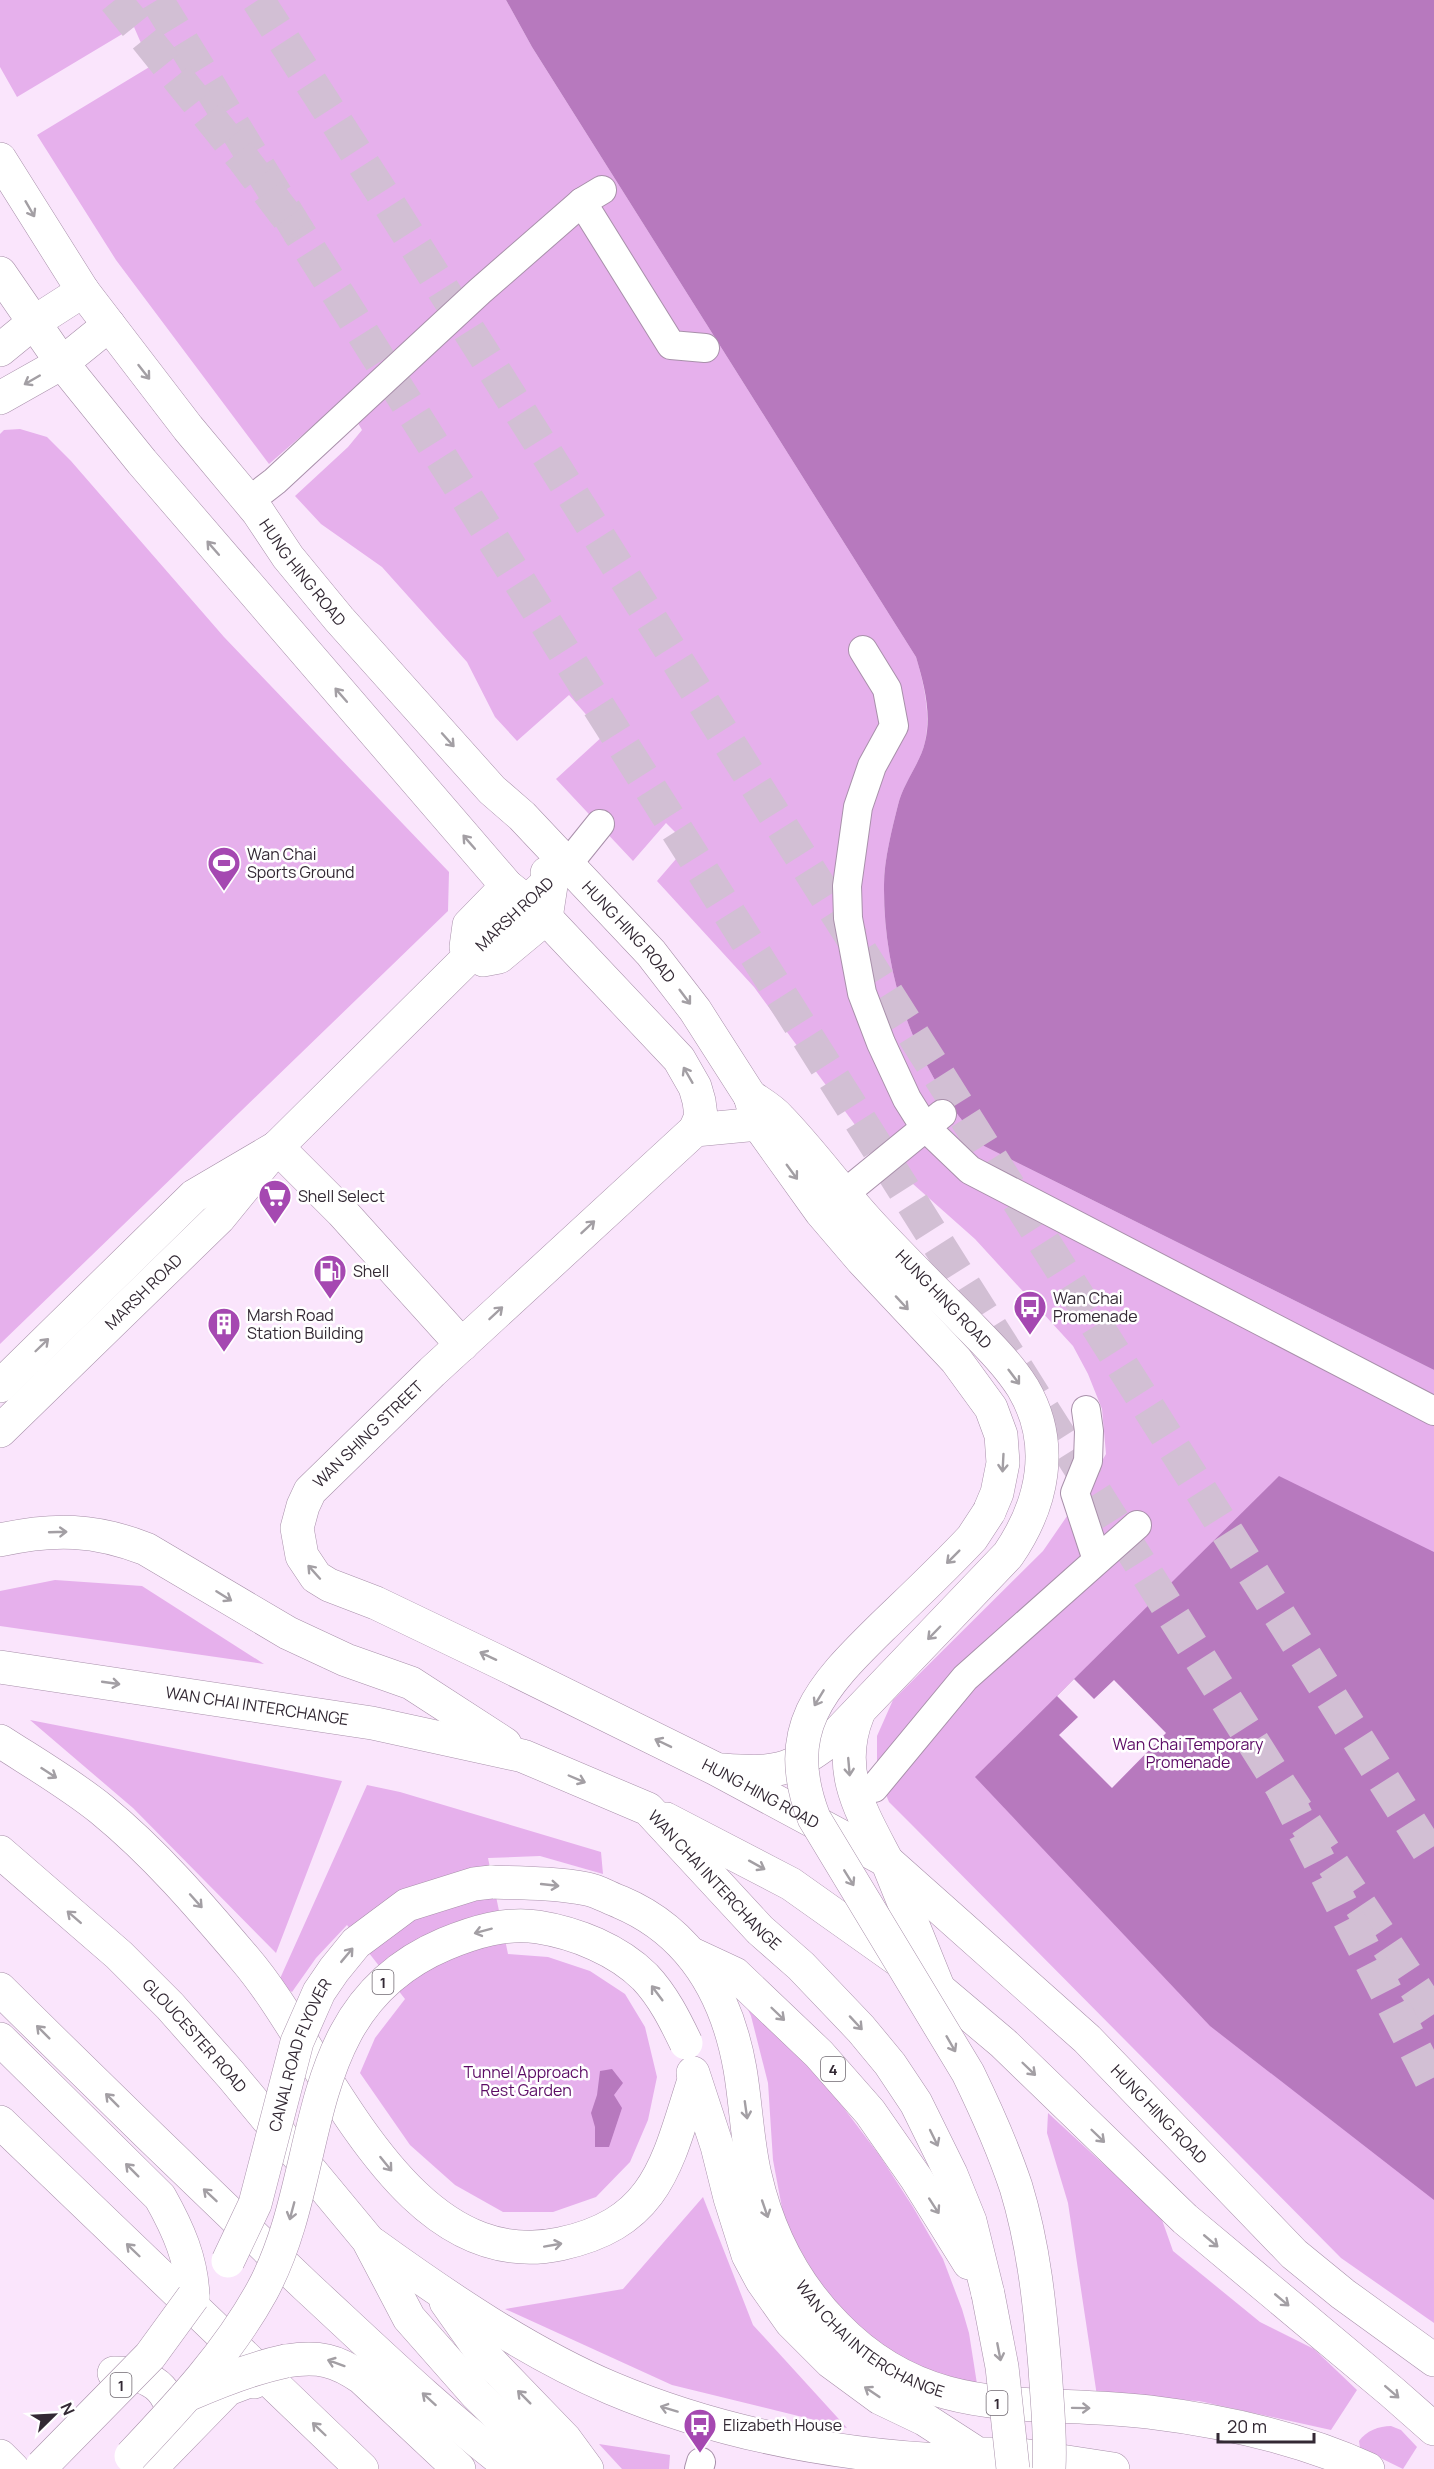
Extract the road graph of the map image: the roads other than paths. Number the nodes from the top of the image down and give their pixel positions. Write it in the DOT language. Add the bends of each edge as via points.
graph roads {
  1 [pos="0,159"];
  2 [pos="0,273"];
  3 [pos="83,291"];
  4 [pos="33,323"];
  5 [pos="109,325"];
  6 [pos="705,348"];
  7 [pos="0,350"];
  8 [pos="62,363"];
  9 [pos="0,398"];
  10 [pos="248,502"];
  11 [pos="863,650"];
  12 [pos="600,824"];
  13 [pos="559,872"];
  14 [pos="527,902"];
  15 [pos="463,963"];
  16 [pos="754,1110"];
  17 [pos="933,1120"];
  18 [pos="695,1130"];
  19 [pos="277,1147"];
  20 [pos="844,1194"];
  21 [pos="462,1345"];
  22 [pos="0,1386"];
  23 [pos="1086,1410"];
  24 [pos="1434,1411"];
  25 [pos="0,1431"];
  26 [pos="1137,1525"];
  27 [pos="0,1540"];
  28 [pos="1097,1560"];
  29 [pos="0,1667"];
  30 [pos="859,1710"];
  31 [pos="0,1741"];
  32 [pos="523,1756"];
  33 [pos="716,1769"];
  34 [pos="874,1788"];
  35 [pos="648,1809"];
  36 [pos="0,1852"];
  37 [pos="887,1861"];
  38 [pos="692,1954"];
  39 [pos="0,1989"];
  40 [pos="939,1989"];
  41 [pos="0,2039"];
  42 [pos="694,2080"];
  43 [pos="0,2122"];
  44 [pos="368,2240"];
  45 [pos="436,2289"];
  46 [pos="181,2292"];
  47 [pos="988,2294"];
  48 [pos="1434,2360"];
  49 [pos="114,2373"];
  50 [pos="271,2383"];
  51 [pos="189,2395"];
  52 [pos="1434,2429"];
  53 [pos="173,2445"];
  54 [pos="0,2456"];
  55 [pos="961,2461"];
  56 [pos="13,2469"];
  57 [pos="24,2469"];
  58 [pos="39,2469"];
  59 [pos="118,2469"];
  60 [pos="150,2469"];
  61 [pos="362,2469"];
  62 [pos="459,2469"];
  63 [pos="513,2469"];
  64 [pos="552,2469"];
  65 [pos="587,2469"];
  66 [pos="1013,2469"];
  67 [pos="1049,2469"];
  68 [pos="1113,2469"];
  69 [pos="1368,2469"];
  1 -- 3 [label="main road, HUNG HING ROAD, one-way"];
  2 -- 4 [label="main road"];
  3 -- 4 [label="main road"];
  3 -- 5 [label="main road, HUNG HING ROAD"];
  4 -- 7 [label="main road"];
  4 -- 8 [label="main road"];
  5 -- 8 [label="main road"];
  5 -- 10 [label="main road, HUNG HING ROAD, one-way"];
  6 -- 10 [label="street" via="671,345 592,196 480,291"];
  8 -- 9 [label="main road, one-way"];
  14 -- 8 [label="main road, one-way" via="207,541"];
  10 -- 13 [label="main road, HUNG HING ROAD, one-way" via="339,619 492,790 522,816"];
  11 -- 17 [label="street" via="887,689 894,726 872,766 858,807 847,886 848,918 862,993 881,1043 907,1099"];
  12 -- 13 [label="street"];
  13 -- 14 [label="main road"];
  13 -- 16 [label="main road, HUNG HING ROAD, one-way" via="651,953 695,1010"];
  14 -- 15 [label="main road, MARSH ROAD" via="499,957"];
  14 -- 15 [label="main road" via="470,925"];
  18 -- 14 [label="main road, one-way" via="701,1116 699,1101 679,1059"];
  15 -- 19 [label="main road, MARSH ROAD"];
  16 -- 18 [label="main road"];
  16 -- 20 [label="main road, HUNG HING ROAD" via="778,1116"];
  16 -- 67 [label="main road, one-way, bridge" via="828,1220 956,1360 982,1392 998,1422 1003,1449 1002,1477 989,1512 966,1544 834,1676 809,1717 801,1766 814,1818 968,2073 1016,2188 1040,2316"];
  17 -- 20 [label="street"];
  17 -- 24 [label="street" via="970,1170"];
  21 -- 18 [label="main road, WAN SHING STREET, one-way"];
  19 -- 21 [label="main road" via="342,1212"];
  22 -- 19 [label="main road, MARSH ROAD, one-way" via="194,1197"];
  19 -- 25 [label="main road, MARSH ROAD" via="219,1218"];
  20 -- 30 [label="main road, HUNG HING ROAD, one-way" via="996,1353 1023,1389 1042,1438 1041,1481 1035,1506 1019,1539"];
  33 -- 21 [label="main road, WAN SHING STREET, one-way" via="497,1660 329,1585 307,1565 297,1528 310,1491"];
  23 -- 28 [label="street" via="1088,1461 1075,1493"];
  26 -- 28 [label="street"];
  27 -- 32 [label="main road, one-way" via="76,1531 102,1534 147,1549 288,1633 346,1660 411,1683"];
  28 -- 34 [label="street" via="965,1678"];
  29 -- 32 [label="main road, WAN CHAI INTERCHANGE, one-way" via="372,1723"];
  30 -- 33 [label="main road, HUNG HING ROAD" via="831,1740 795,1765 759,1773"];
  30 -- 37 [label="main road, HUNG HING ROAD, one-way" via="849,1747 850,1781"];
  31 -- 42 [label="main road, one-way" via="99,1808 195,1899 273,1995 394,2174 420,2200 463,2230 504,2244 536,2247 583,2238 616,2225 638,2207 662,2175"];
  32 -- 35 [label="main road, WAN CHAI INTERCHANGE, one-way"];
  33 -- 37 [label="main road, HUNG HING ROAD"];
  35 -- 40 [label="main road, one-way" via="792,1884"];
  35 -- 47 [label="main road, WAN CHAI INTERCHANGE, one-way" via="760,1930 861,2029 890,2064 935,2138 970,2221"];
  44 -- 36 [label="main road, GLOUCESTER ROAD, one-way" via="170,2006 119,1955"];
  37 -- 40 [label="main road"];
  37 -- 48 [label="main road, HUNG HING ROAD" via="1087,2039 1294,2254"];
  46 -- 38 [label="main road, CANAL ROAD FLYOVER / 1, one-way, bridge" via="228,2261 255,2204 290,2061 319,1992 356,1943 407,1905 474,1884 535,1883 589,1889 640,1911"];
  38 -- 47 [label="main road, 4, one-way" via="735,1974 819,2054 870,2112"];
  38 -- 69 [label="main road, WAN CHAI INTERCHANGE / 1, one-way" via="705,1972 729,2027 755,2176 779,2246 820,2310 845,2335 883,2363 924,2385 977,2401 1139,2411 1194,2419 1327,2451"];
  63 -- 39 [label="main road, one-way" via="402,2376"];
  40 -- 52 [label="main road, one-way" via="1003,2043 1185,2219"];
  46 -- 41 [label="main road, one-way" via="193,2280 177,2227 160,2197"];
  42 -- 51 [label="main road, CANAL ROAD FLYOVER / 1, one-way, bridge" via="686,2043 669,2009 645,1978 607,1950 580,1938 534,1927 498,1927 458,1939 414,1960 380,1985 353,2019 339,2046 281,2251 247,2318"];
  55 -- 42 [label="main road, WAN CHAI INTERCHANGE / 1, one-way" via="924,2420 880,2398 850,2377 810,2343 781,2309 745,2247"];
  46 -- 43 [label="main road, one-way"];
  44 -- 45 [label="main road, GLOUCESTER ROAD"];
  44 -- 64 [label="main road, GLOUCESTER ROAD" via="409,2318 476,2394"];
  55 -- 45 [label="main road, one-way" via="849,2452 792,2442 654,2404 568,2367"];
  65 -- 45 [label="main road, one-way" via="565,2439 482,2353"];
  46 -- 49 [label="main road" via="169,2304 161,2321"];
  46 -- 50 [label="main road"];
  46 -- 58 [label="main road, CANAL ROAD FLYOVER / 1, bridge" via="150,2356"];
  47 -- 66 [label="main road, WAN CHAI INTERCHANGE, one-way, bridge" via="1002,2367"];
  49 -- 53 [label="main road" via="148,2378 161,2388 175,2420"];
  49 -- 57 [label="main road"];
  50 -- 53 [label="main road" via="249,2381 228,2389"];
  61 -- 50 [label="main road, one-way"];
  51 -- 59 [label="main road, CANAL ROAD FLYOVER / 1, bridge"];
  62 -- 51 [label="main road, one-way, bridge" via="363,2378 331,2361 303,2358 263,2366"];
  53 -- 60 [label="main road"];
  54 -- 56 [label="main road"];
  55 -- 68 [label="main road" via="1015,2454"];
}
